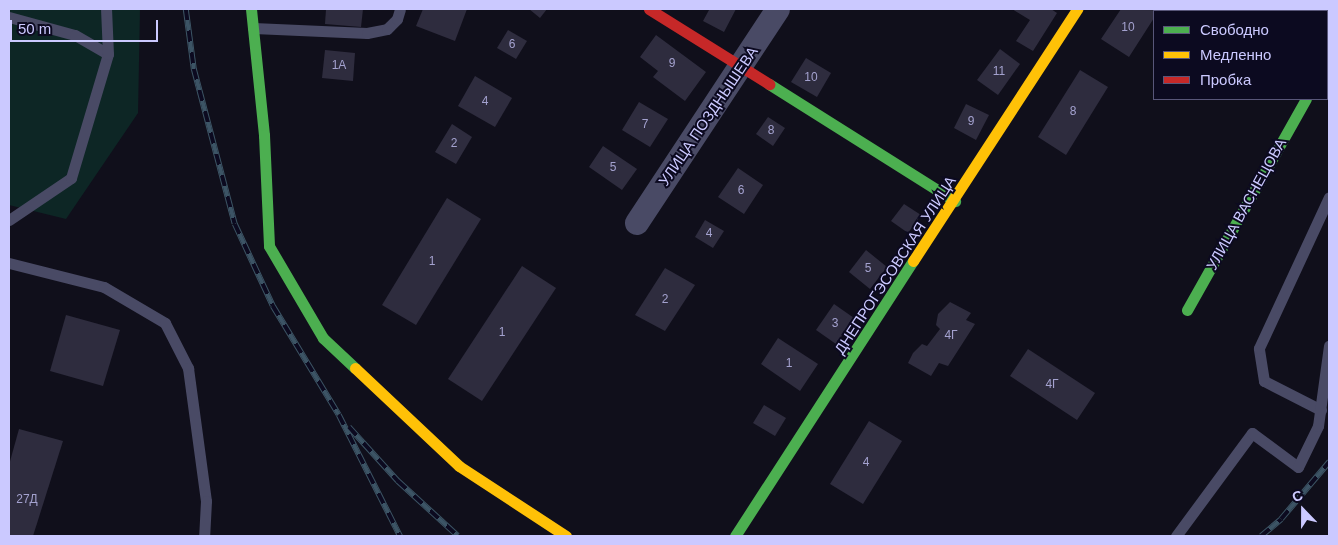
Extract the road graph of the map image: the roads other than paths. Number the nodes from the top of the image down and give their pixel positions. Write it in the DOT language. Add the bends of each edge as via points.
graph roads {
  1 [pos="106,9"];
  2 [pos="251,9"];
  3 [pos="400,9"];
  4 [pos="649,9"];
  5 [pos="778,9"];
  6 [pos="1077,9"];
  7 [pos="9,17"];
  8 [pos="253,28"];
  9 [pos="108,54"];
  10 [pos="740,68"];
  11 [pos="1305,100"];
  12 [pos="1329,197"];
  13 [pos="955,201"];
  14 [pos="9,220"];
  15 [pos="637,223"];
  16 [pos="9,263"];
  17 [pos="1187,310"];
  18 [pos="1329,346"];
  19 [pos="1321,410"];
  20 [pos="204,536"];
  21 [pos="566,536"];
  22 [pos="735,536"];
  23 [pos="1176,536"];
  1 -- 9 [label="lane"];
  2 -- 8 [label="street"];
  3 -- 8 [label="lane" via="397,20 387,29 367,33"];
  4 -- 10 [label="street"];
  5 -- 10 [label="street, УЛИЦА ПОЗДНЫШЕВА"];
  6 -- 13 [label="street, ДНЕПРОГЭСОВСКАЯ УЛИЦА"];
  7 -- 9 [label="lane" via="75,35"];
  8 -- 21 [label="street" via="264,135 269,246 322,338 459,466"];
  9 -- 14 [label="lane" via="71,178"];
  10 -- 13 [label="street"];
  10 -- 15 [label="street, УЛИЦА ПОЗДНЫШЕВА"];
  11 -- 17 [label="street, УЛИЦА ВАСНЕЦОВА"];
  12 -- 19 [label="lane" via="1259,348 1264,381"];
  13 -- 22 [label="street, ДНЕПРОГЭСОВСКАЯ УЛИЦА"];
  16 -- 20 [label="lane" via="104,287 165,323 188,368 206,500"];
  18 -- 19 [label="lane"];
  19 -- 23 [label="lane" via="1318,426 1298,467 1252,433"];
}
